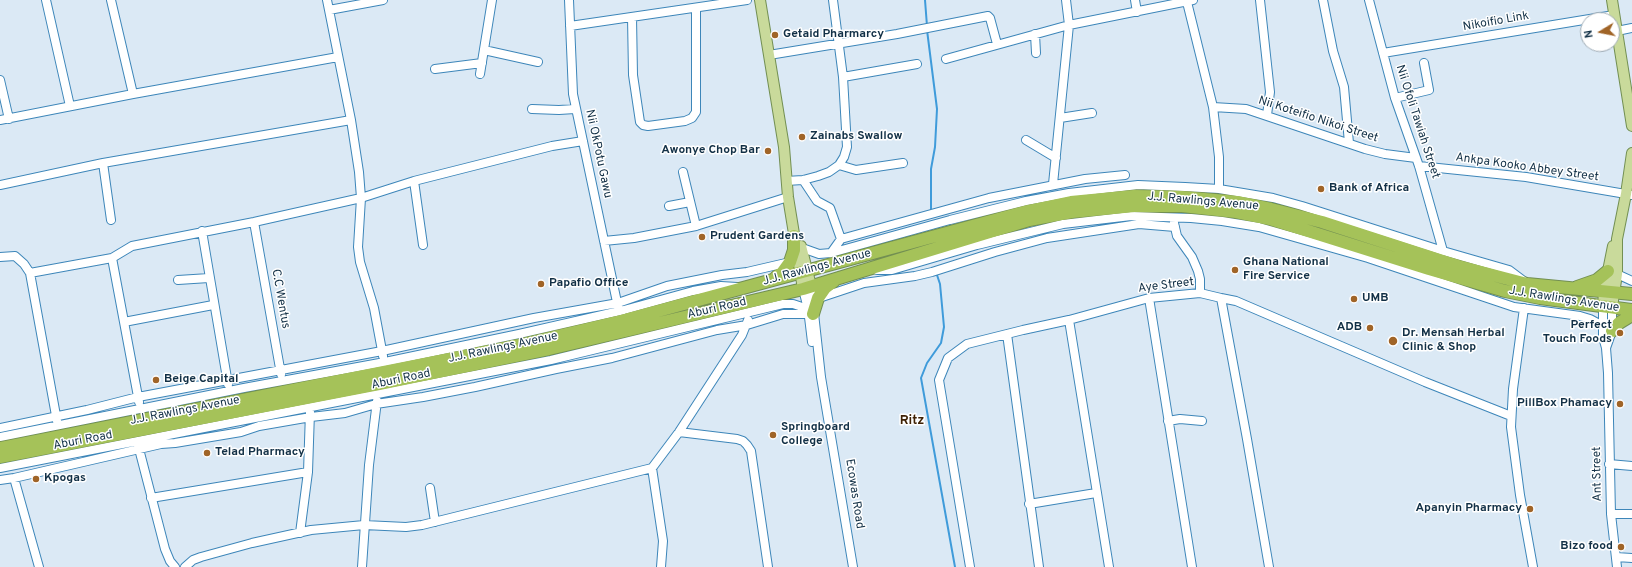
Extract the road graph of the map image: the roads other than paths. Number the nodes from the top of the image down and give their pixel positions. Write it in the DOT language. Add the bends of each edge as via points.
graph roads {
  1 [pos="46,0"];
  2 [pos="111,0"];
  3 [pos="327,0"];
  4 [pos="383,0"];
  5 [pos="492,0"];
  6 [pos="569,0"];
  7 [pos="747,0"];
  8 [pos="760,0"];
  9 [pos="833,0"];
  10 [pos="1066,0"];
  11 [pos="1135,0"];
  12 [pos="1260,0"];
  13 [pos="1323,0"];
  14 [pos="1369,0"];
  15 [pos="1612,0"];
  16 [pos="1190,1"];
  17 [pos="696,8"];
  18 [pos="329,10"];
  19 [pos="1137,12"];
  20 [pos="1614,12"];
  21 [pos="632,17"];
  22 [pos="1580,21"];
  23 [pos="570,26"];
  24 [pos="1069,26"];
  25 [pos="1632,28"];
  26 [pos="1620,30"];
  27 [pos="1036,34"];
  28 [pos="839,43"];
  29 [pos="997,44"];
  30 [pos="484,50"];
  31 [pos="1620,50"];
  32 [pos="1383,53"];
  33 [pos="1036,54"];
  34 [pos="769,55"];
  35 [pos="338,57"];
  36 [pos="946,59"];
  37 [pos="538,62"];
  38 [pos="482,63"];
  39 [pos="1424,63"];
  40 [pos="917,64"];
  41 [pos="435,69"];
  42 [pos="480,74"];
  43 [pos="843,77"];
  44 [pos="0,80"];
  45 [pos="133,94"];
  46 [pos="1395,98"];
  47 [pos="70,106"];
  48 [pos="1213,108"];
  49 [pos="532,109"];
  50 [pos="576,109"];
  51 [pos="1092,113"];
  52 [pos="1267,115"];
  53 [pos="1060,118"];
  54 [pos="9,119"];
  55 [pos="0,120"];
  56 [pos="351,120"];
  57 [pos="1632,126"];
  58 [pos="1026,140"];
  59 [pos="583,141"];
  60 [pos="1349,143"];
  61 [pos="1632,153"];
  62 [pos="1056,158"];
  63 [pos="1416,158"];
  64 [pos="103,163"];
  65 [pos="903,163"];
  66 [pos="839,165"];
  67 [pos="1419,166"];
  68 [pos="683,172"];
  69 [pos="1124,175"];
  70 [pos="788,179"];
  71 [pos="414,180"];
  72 [pos="803,180"];
  73 [pos="1053,184"];
  74 [pos="0,185"];
  75 [pos="1219,189"];
  76 [pos="1629,194"];
  77 [pos="788,197"];
  78 [pos="1237,197"];
  79 [pos="360,198"];
  80 [pos="690,202"];
  81 [pos="668,206"];
  82 [pos="995,214"];
  83 [pos="1103,214"];
  84 [pos="1174,217"];
  85 [pos="111,220"];
  86 [pos="254,222"];
  87 [pos="696,226"];
  88 [pos="1175,227"];
  89 [pos="1286,229"];
  90 [pos="202,231"];
  91 [pos="794,236"];
  92 [pos="841,239"];
  93 [pos="604,241"];
  94 [pos="423,245"];
  95 [pos="802,249"];
  96 [pos="1443,251"];
  97 [pos="831,253"];
  98 [pos="0,257"];
  99 [pos="112,258"];
  100 [pos="790,262"];
  101 [pos="868,269"];
  102 [pos="1612,272"];
  103 [pos="30,273"];
  104 [pos="1427,274"];
  105 [pos="209,278"];
  106 [pos="838,278"];
  107 [pos="805,279"];
  108 [pos="178,280"];
  109 [pos="773,280"];
  110 [pos="1632,281"];
  111 [pos="1527,284"];
  112 [pos="742,287"];
  113 [pos="1571,288"];
  114 [pos="1200,293"];
  115 [pos="1632,294"];
  116 [pos="818,298"];
  117 [pos="1149,298"];
  118 [pos="1220,298"];
  119 [pos="1608,299"];
  120 [pos="1632,300"];
  121 [pos="618,303"];
  122 [pos="213,305"];
  123 [pos="1524,308"];
  124 [pos="1632,310"];
  125 [pos="619,311"];
  126 [pos="750,312"];
  127 [pos="810,315"];
  128 [pos="1632,315"];
  129 [pos="1069,320"];
  130 [pos="124,322"];
  131 [pos="747,325"];
  132 [pos="1608,329"];
  133 [pos="1007,334"];
  134 [pos="620,338"];
  135 [pos="519,339"];
  136 [pos="382,352"];
  137 [pos="385,362"];
  138 [pos="281,371"];
  139 [pos="228,380"];
  140 [pos="282,381"];
  141 [pos="230,391"];
  142 [pos="245,394"];
  143 [pos="378,394"];
  144 [pos="138,397"];
  145 [pos="376,404"];
  146 [pos="140,408"];
  147 [pos="310,408"];
  148 [pos="270,410"];
  149 [pos="56,416"];
  150 [pos="1510,416"];
  151 [pos="311,417"];
  152 [pos="1202,420"];
  153 [pos="1168,421"];
  154 [pos="15,425"];
  155 [pos="58,426"];
  156 [pos="0,428"];
  157 [pos="679,432"];
  158 [pos="17,434"];
  159 [pos="0,437"];
  160 [pos="137,440"];
  161 [pos="0,448"];
  162 [pos="139,449"];
  163 [pos="71,453"];
  164 [pos="0,458"];
  165 [pos="1609,464"];
  166 [pos="73,465"];
  167 [pos="1632,466"];
  168 [pos="0,468"];
  169 [pos="652,468"];
  170 [pos="308,472"];
  171 [pos="14,478"];
  172 [pos="0,480"];
  173 [pos="430,488"];
  174 [pos="1096,493"];
  175 [pos="151,498"];
  176 [pos="1029,504"];
  177 [pos="1611,514"];
  178 [pos="1632,514"];
  179 [pos="435,522"];
  180 [pos="364,525"];
  181 [pos="300,533"];
  182 [pos="1616,558"];
  183 [pos="1632,558"];
  184 [pos="39,567"];
  185 [pos="175,567"];
  186 [pos="185,567"];
  187 [pos="362,567"];
  188 [pos="662,567"];
  189 [pos="768,567"];
  190 [pos="853,567"];
  191 [pos="970,567"];
  192 [pos="1039,567"];
  193 [pos="1109,567"];
  194 [pos="1192,567"];
  195 [pos="1269,567"];
  196 [pos="1533,567"];
  197 [pos="1617,567"];
  1 -- 47 [label="street"];
  2 -- 45 [label="street"];
  3 -- 18 [label="street"];
  4 -- 18 [label="street"];
  5 -- 30 [label="street"];
  6 -- 23 [label="street, Nii OkPotu Gawu"];
  7 -- 17 [label="street"];
  8 -- 34 [label="main road"];
  9 -- 28 [label="street"];
  10 -- 24 [label="street"];
  11 -- 19 [label="street"];
  12 -- 52 [label="street" via="1270,92"];
  13 -- 60 [label="street" via="1333,51 1344,87"];
  14 -- 32 [label="street, Nii Ofoli Tawiah Street"];
  15 -- 20 [label="main road"];
  16 -- 19 [label="street"];
  16 -- 48 [label="street"];
  17 -- 21 [label="street"];
  17 -- 21 [label="street" via="696,112 686,121 648,126 640,122 633,75"];
  18 -- 35 [label="street"];
  19 -- 24 [label="street"];
  21 -- 23 [label="street"];
  22 -- 32 [label="street, Nikoifio Link"];
  23 -- 50 [label="street, Nii OkPotu Gawu" via="571,69"];
  24 -- 27 [label="street"];
  24 -- 53 [label="street"];
  25 -- 26 [label="street"];
  27 -- 29 [label="street"];
  27 -- 33 [label="street"];
  28 -- 29 [label="street" via="988,16"];
  28 -- 34 [label="street"];
  28 -- 43 [label="street"];
  29 -- 36 [label="street"];
  30 -- 37 [label="street"];
  30 -- 38 [label="street"];
  31 -- 57 [label="main road"];
  32 -- 46 [label="street, Nii Ofoli Tawiah Street"];
  34 -- 70 [label="main road"];
  35 -- 45 [label="street"];
  35 -- 56 [label="street"];
  38 -- 41 [label="street"];
  38 -- 42 [label="street"];
  39 -- 46 [label="street" via="1429,90"];
  40 -- 43 [label="street"];
  43 -- 66 [label="street" via="847,147"];
  44 -- 54 [label="street"];
  45 -- 47 [label="street"];
  46 -- 63 [label="street, Nii Ofoli Tawiah Street"];
  47 -- 54 [label="street"];
  48 -- 52 [label="street, Nii Koteifio Nikoi Street" via="1246,109"];
  48 -- 75 [label="street" via="1220,157"];
  49 -- 50 [label="street"];
  50 -- 59 [label="street, Nii OkPotu Gawu"];
  51 -- 53 [label="street"];
  52 -- 60 [label="street, Nii Koteifio Nikoi Street"];
  53 -- 62 [label="street"];
  54 -- 55 [label="street"];
  56 -- 64 [label="street"];
  56 -- 79 [label="street"];
  58 -- 62 [label="street"];
  59 -- 71 [label="street" via="552,146"];
  59 -- 93 [label="street, Nii OkPotu Gawu"];
  60 -- 63 [label="street, Nii Koteifio Nikoi Street" via="1385,154"];
  61 -- 76 [label="main road"];
  62 -- 73 [label="street"];
  63 -- 67 [label="street, Nii Ofoli Tawiah Street"];
  64 -- 74 [label="street"];
  64 -- 85 [label="street"];
  65 -- 66 [label="street" via="856,170"];
  66 -- 72 [label="street" via="818,176"];
  67 -- 76 [label="street, Ankpa Kooko Abbey Street" via="1526,177"];
  67 -- 96 [label="street, Nii Ofoli Tawiah Street"];
  68 -- 80 [label="street"];
  69 -- 73 [label="street"];
  70 -- 72 [label="street"];
  70 -- 77 [label="main road"];
  70 -- 95 [label="main road"];
  71 -- 79 [label="street"];
  71 -- 94 [label="street"];
  72 -- 92 [label="street" via="817,201 830,208"];
  73 -- 92 [label="street" via="989,198"];
  75 -- 78 [label="street"];
  75 -- 82 [label="street" via="1123,186 1069,193"];
  76 -- 102 [label="main road" via="1613,247"];
  77 -- 87 [label="street"];
  77 -- 91 [label="main road"];
  78 -- 82 [label="highway, J.J. Rawlings Avenue" via="1134,196 1071,202 1028,211"];
  78 -- 96 [label="street" via="1273,198"];
  78 -- 111 [label="highway, J.J. Rawlings Avenue" via="1443,262"];
  79 -- 86 [label="street"];
  79 -- 136 [label="street" via="360,262 374,308"];
  80 -- 81 [label="street"];
  80 -- 87 [label="street"];
  82 -- 97 [label="street"];
  82 -- 107 [label="highway, J.J. Rawlings Avenue" via="853,258"];
  83 -- 84 [label="street"];
  83 -- 89 [label="highway, J.J. Rawlings Avenue" via="1134,206 1182,206 1270,219"];
  83 -- 101 [label="highway, J.J. Rawlings Avenue" via="1072,212 1029,220"];
  84 -- 88 [label="street"];
  84 -- 89 [label="street"];
  86 -- 90 [label="street"];
  86 -- 138 [label="street, C.C Wentus"];
  87 -- 93 [label="street"];
  88 -- 114 [label="street" via="1198,271"];
  88 -- 116 [label="street" via="1139,224 1047,238 932,272 864,283"];
  89 -- 104 [label="highway, J.J. Rawlings Avenue"];
  90 -- 99 [label="street" via="132,246"];
  90 -- 105 [label="street"];
  91 -- 100 [label="highway" via="794,250"];
  91 -- 107 [label="main road"];
  92 -- 97 [label="street"];
  93 -- 121 [label="street, Nii OkPotu Gawu"];
  95 -- 97 [label="street" via="819,254"];
  95 -- 107 [label="main road"];
  96 -- 111 [label="street" via="1509,270"];
  98 -- 103 [label="street" via="16,256"];
  99 -- 103 [label="street"];
  99 -- 130 [label="street"];
  100 -- 109 [label="highway"];
  100 -- 121 [label="street" via="667,286"];
  101 -- 106 [label="highway, Aburi Road"];
  102 -- 110 [label="street"];
  102 -- 113 [label="highway"];
  102 -- 119 [label="main road"];
  103 -- 149 [label="street"];
  104 -- 119 [label="highway, J.J. Rawlings Avenue" via="1540,298"];
  104 -- 123 [label="street" via="1514,307"];
  105 -- 108 [label="street"];
  105 -- 122 [label="street"];
  106 -- 107 [label="highway, Aburi Road"];
  106 -- 116 [label="highway" via="825,288"];
  107 -- 109 [label="highway, J.J. Rawlings Avenue"];
  107 -- 127 [label="street, Ecowas Road"];
  107 -- 134 [label="highway, Aburi Road" via="769,296"];
  109 -- 112 [label="highway, J.J. Rawlings Avenue"];
  111 -- 113 [label="highway, J.J. Rawlings Avenue"];
  112 -- 125 [label="street" via="721,286 694,291"];
  112 -- 135 [label="highway, J.J. Rawlings Avenue" via="621,321"];
  113 -- 119 [label="highway, J.J. Rawlings Avenue"];
  114 -- 117 [label="street, Aye Street"];
  114 -- 118 [label="street, Aye Street"];
  115 -- 119 [label="highway, J.J. Rawlings Avenue"];
  116 -- 127 [label="highway"];
  117 -- 129 [label="street, Aye Street"];
  117 -- 153 [label="street"];
  118 -- 150 [label="street, Aye Street" via="1236,301"];
  118 -- 195 [label="street"];
  119 -- 120 [label="highway"];
  119 -- 124 [label="highway, J.J. Rawlings Avenue"];
  119 -- 132 [label="street"];
  121 -- 125 [label="street, Nii OkPotu Gawu"];
  121 -- 136 [label="street" via="534,318"];
  122 -- 130 [label="street"];
  122 -- 139 [label="street"];
  123 -- 132 [label="street" via="1590,318"];
  123 -- 150 [label="street"];
  125 -- 135 [label="street"];
  126 -- 127 [label="street" via="793,304"];
  126 -- 131 [label="street"];
  126 -- 134 [label="street"];
  127 -- 131 [label="street" via="783,314"];
  127 -- 190 [label="street, Ecowas Road"];
  128 -- 132 [label="highway"];
  129 -- 133 [label="street, Aye Street"];
  129 -- 174 [label="street"];
  130 -- 144 [label="street"];
  131 -- 145 [label="street" via="717,330 612,358 475,387"];
  131 -- 157 [label="street"];
  132 -- 165 [label="street, Ant Street" via="1606,348"];
  133 -- 176 [label="street"];
  133 -- 191 [label="street, Aye Street" via="967,344 948,358 939,380"];
  134 -- 143 [label="street" via="551,360"];
  134 -- 148 [label="highway, Aburi Road" via="549,349"];
  135 -- 137 [label="street"];
  135 -- 142 [label="highway, J.J. Rawlings Avenue"];
  136 -- 137 [label="street"];
  136 -- 138 [label="street"];
  137 -- 140 [label="street"];
  138 -- 139 [label="street"];
  138 -- 140 [label="street, C.C Wentus"];
  139 -- 141 [label="street"];
  139 -- 144 [label="street"];
  140 -- 142 [label="street"];
  141 -- 142 [label="street"];
  141 -- 146 [label="street"];
  142 -- 161 [label="highway, J.J. Rawlings Avenue"];
  143 -- 145 [label="street"];
  143 -- 147 [label="street"];
  144 -- 146 [label="street"];
  144 -- 149 [label="street"];
  145 -- 151 [label="street" via="345,413"];
  145 -- 180 [label="street"];
  146 -- 155 [label="street"];
  147 -- 148 [label="street"];
  147 -- 151 [label="street"];
  148 -- 160 [label="street"];
  148 -- 164 [label="highway, Aburi Road"];
  149 -- 154 [label="street"];
  149 -- 155 [label="street"];
  150 -- 196 [label="street" via="1520,495"];
  151 -- 162 [label="street"];
  151 -- 170 [label="street"];
  152 -- 153 [label="street"];
  153 -- 194 [label="street"];
  154 -- 156 [label="street"];
  154 -- 158 [label="street"];
  155 -- 158 [label="street"];
  157 -- 169 [label="street"];
  157 -- 189 [label="street" via="736,439 743,442 751,451"];
  158 -- 159 [label="street"];
  160 -- 162 [label="street"];
  160 -- 163 [label="street"];
  162 -- 166 [label="street"];
  162 -- 175 [label="street"];
  163 -- 166 [label="street"];
  163 -- 168 [label="street"];
  165 -- 167 [label="street"];
  165 -- 177 [label="street, Ant Street"];
  166 -- 171 [label="street"];
  169 -- 179 [label="street"];
  169 -- 188 [label="street" via="663,541"];
  170 -- 175 [label="street"];
  170 -- 181 [label="street"];
  171 -- 172 [label="street"];
  171 -- 184 [label="street"];
  173 -- 179 [label="street"];
  174 -- 176 [label="street"];
  174 -- 193 [label="street"];
  175 -- 185 [label="street" via="165,549"];
  176 -- 192 [label="street"];
  177 -- 178 [label="street"];
  177 -- 182 [label="street, Ant Street"];
  179 -- 180 [label="street" via="406,527"];
  180 -- 181 [label="street" via="319,528"];
  180 -- 187 [label="street"];
  181 -- 186 [label="street" via="201,557"];
  182 -- 183 [label="street"];
  182 -- 197 [label="street, Ant Street"];
}
